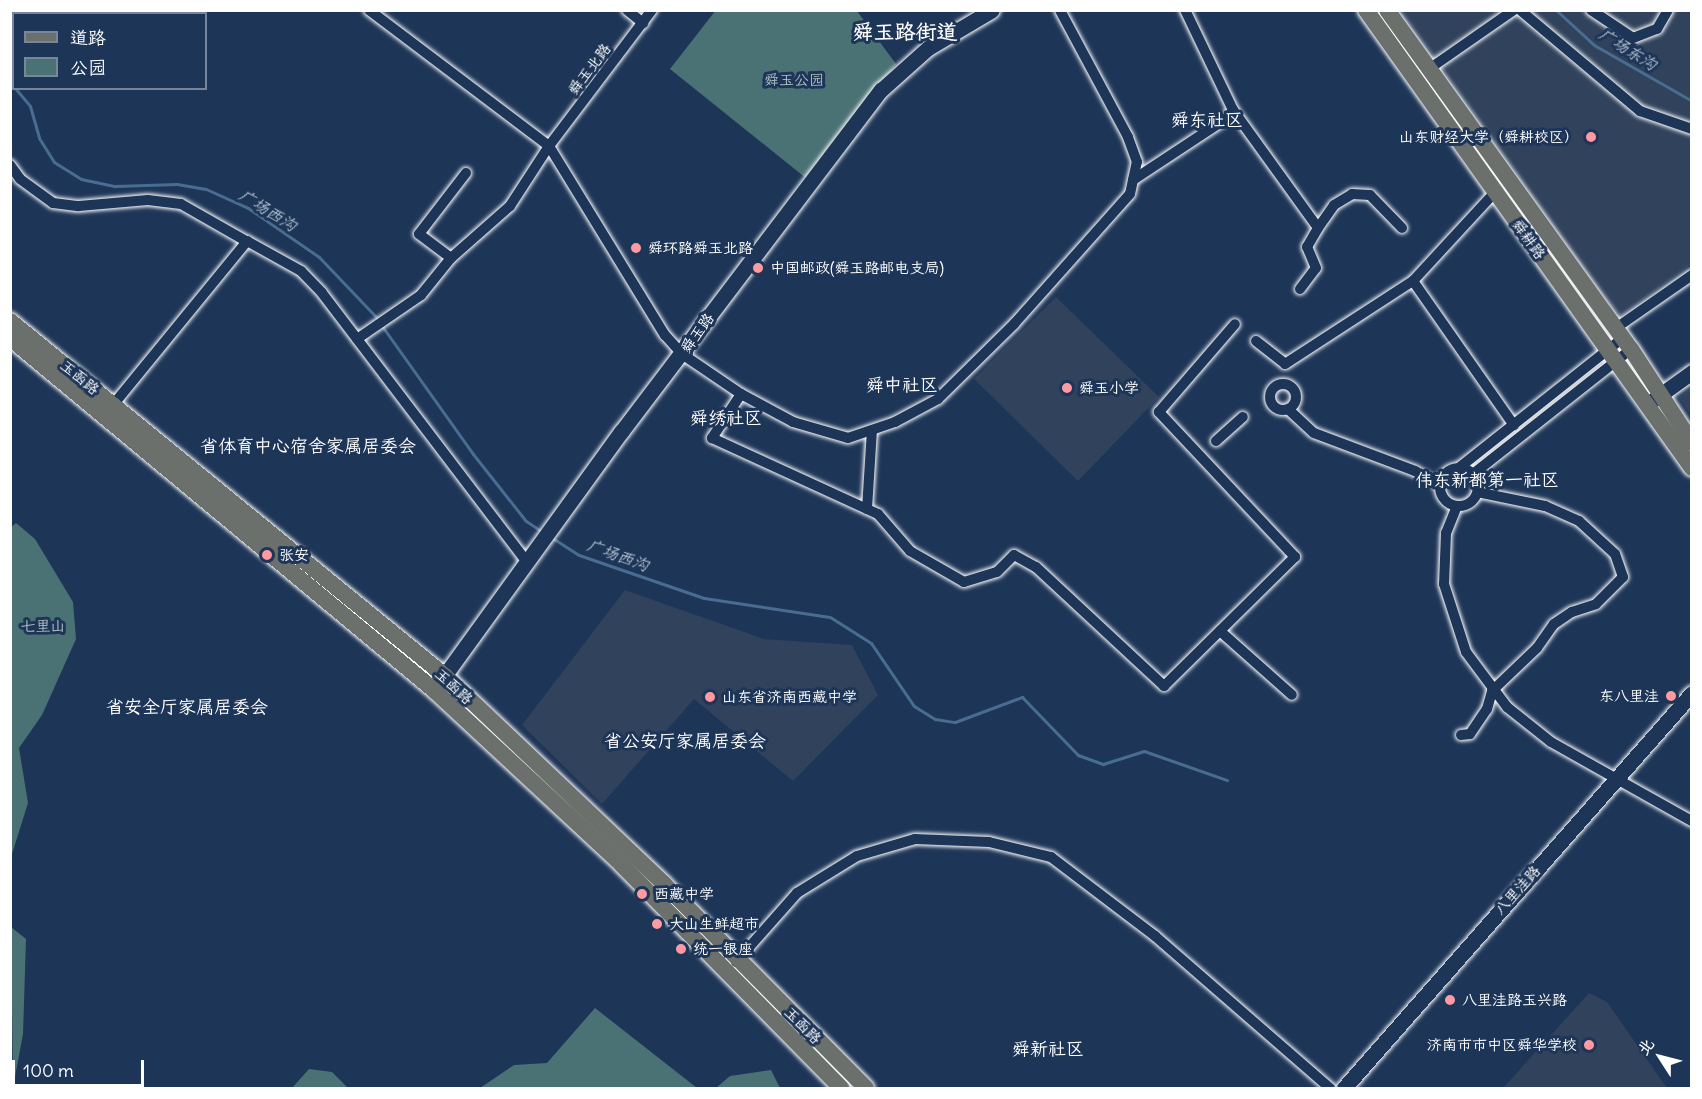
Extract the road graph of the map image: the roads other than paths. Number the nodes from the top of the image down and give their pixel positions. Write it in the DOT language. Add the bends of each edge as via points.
graph roads {
  1 [pos="369,10"];
  2 [pos="627,10"];
  3 [pos="652,10"];
  4 [pos="992,10"];
  5 [pos="1060,10"];
  6 [pos="1185,10"];
  7 [pos="1366,10"];
  8 [pos="1387,10"];
  9 [pos="1514,10"];
  10 [pos="1520,10"];
  11 [pos="1591,10"];
  12 [pos="1668,10"];
  13 [pos="643,23"];
  14 [pos="1429,69"];
  15 [pos="1233,110"];
  16 [pos="1692,129"];
  17 [pos="549,146"];
  18 [pos="10,165"];
  19 [pos="466,173"];
  20 [pos="1133,180"];
  21 [pos="1495,192"];
  22 [pos="1318,228"];
  23 [pos="1402,228"];
  24 [pos="244,240"];
  25 [pos="451,258"];
  26 [pos="1692,275"];
  27 [pos="1413,281"];
  28 [pos="1300,289"];
  29 [pos="10,321"];
  30 [pos="1234,324"];
  31 [pos="10,338"];
  32 [pos="357,339"];
  33 [pos="1256,341"];
  34 [pos="1619,344"];
  35 [pos="682,354"];
  36 [pos="1286,364"];
  37 [pos="1692,372"];
  38 [pos="1692,382"];
  39 [pos="1280,384"];
  40 [pos="741,394"];
  41 [pos="1657,403"];
  42 [pos="113,405"];
  43 [pos="1288,409"];
  44 [pos="1243,417"];
  45 [pos="1514,425"];
  46 [pos="872,430"];
  47 [pos="1216,441"];
  48 [pos="1692,443"];
  49 [pos="1460,467"];
  50 [pos="1692,468"];
  51 [pos="1473,474"];
  52 [pos="1439,485"];
  53 [pos="1477,492"];
  54 [pos="1456,506"];
  55 [pos="867,509"];
  56 [pos="532,556"];
  57 [pos="1220,631"];
  58 [pos="445,676"];
  59 [pos="1494,688"];
  60 [pos="434,690"];
  61 [pos="1692,693"];
  62 [pos="1292,695"];
  63 [pos="1692,707"];
  64 [pos="1461,735"];
  65 [pos="1620,780"];
  66 [pos="1692,821"];
  67 [pos="733,965"];
  68 [pos="841,1089"];
  69 [pos="866,1089"];
  70 [pos="1330,1089"];
  71 [pos="1344,1089"];
  72 [pos="1357,1089"];
  1 -- 17 [label="street"];
  2 -- 13 [label="street"];
  3 -- 13 [label="street, 舜玉北路"];
  4 -- 35 [label="main road, 舜玉路" via="928,48 881,90"];
  5 -- 20 [label="street" via="1128,137 1137,162"];
  6 -- 15 [label="street"];
  7 -- 21 [label="main road, 舜耕路"];
  8 -- 14 [label="main road, 舜耕路"];
  9 -- 14 [label="street"];
  10 -- 16 [label="street" via="1640,111"];
  11 -- 12 [label="street" via="1633,38 1657,29"];
  13 -- 17 [label="street, 舜玉北路"];
  14 -- 34 [label="main road, 舜耕路"];
  15 -- 20 [label="street" via="1227,118"];
  15 -- 22 [label="street"];
  17 -- 25 [label="street, 舜玉北路" via="510,206"];
  17 -- 35 [label="street" via="665,335"];
  18 -- 24 [label="street" via="20,179 53,203 79,206 148,200 181,204"];
  19 -- 25 [label="street" via="419,234"];
  20 -- 46 [label="street" via="1130,194 1060,274 938,399"];
  21 -- 27 [label="street"];
  21 -- 34 [label="main road, 舜耕路"];
  22 -- 23 [label="street" via="1334,205 1352,194 1370,195"];
  22 -- 28 [label="street" via="1307,247 1316,268"];
  25 -- 32 [label="street, 舜玉北路" via="421,295"];
  26 -- 34 [label="street"];
  27 -- 36 [label="street"];
  27 -- 45 [label="street"];
  29 -- 42 [label="main road, 玉函路"];
  30 -- 57 [label="street" via="1159,412 1295,557"];
  31 -- 60 [label="main road, 玉函路"];
  32 -- 42 [label="street" via="300,271 247,241"];
  32 -- 56 [label="street"];
  33 -- 36 [label="street"];
  34 -- 41 [label="main road, 舜耕路"];
  34 -- 45 [label="street"];
  34 -- 51 [label="street"];
  35 -- 40 [label="street"];
  35 -- 56 [label="main road, 舜玉路"];
  36 -- 39 [label="street"];
  37 -- 41 [label="main road"];
  38 -- 41 [label="main road"];
  39 -- 43 [label="street" via="1292,387 1296,395"];
  39 -- 43 [label="street" via="1271,391 1270,402 1276,408"];
  40 -- 46 [label="street" via="793,422 848,438"];
  40 -- 55 [label="street" via="712,438"];
  41 -- 48 [label="main road, 舜耕路"];
  41 -- 50 [label="main road, 舜耕路"];
  42 -- 58 [label="main road, 玉函路"];
  43 -- 52 [label="street" via="1314,433 1415,471"];
  44 -- 47 [label="street"];
  45 -- 49 [label="street"];
  46 -- 55 [label="street"];
  49 -- 51 [label="street"];
  49 -- 52 [label="street" via="1444,474"];
  51 -- 53 [label="street"];
  52 -- 54 [label="street" via="1442,496"];
  53 -- 54 [label="street" via="1469,503"];
  53 -- 59 [label="street" via="1545,506 1579,521 1615,554 1623,577 1596,604 1572,612 1554,624 1537,648"];
  54 -- 59 [label="street" via="1445,542 1444,584 1466,652"];
  55 -- 57 [label="street" via="878,514 910,551 964,582 997,572 1014,555 1036,567 1164,686"];
  56 -- 58 [label="main road, 舜玉路"];
  57 -- 62 [label="street"];
  58 -- 60 [label="main road, 舜玉路"];
  58 -- 67 [label="main road, 玉函路"];
  59 -- 64 [label="street" via="1487,709 1470,734"];
  59 -- 65 [label="street" via="1507,707 1551,742"];
  60 -- 67 [label="main road, 玉函路"];
  61 -- 65 [label="main road, 八里洼路"];
  63 -- 65 [label="main road, 八里洼路"];
  65 -- 66 [label="street"];
  65 -- 71 [label="main road, 八里洼路"];
  65 -- 72 [label="main road, 八里洼路"];
  67 -- 68 [label="main road, 玉函路"];
  67 -- 69 [label="main road, 玉函路"];
  67 -- 70 [label="street" via="797,893 857,856 915,839 989,842 1051,857 1155,936"];
}
